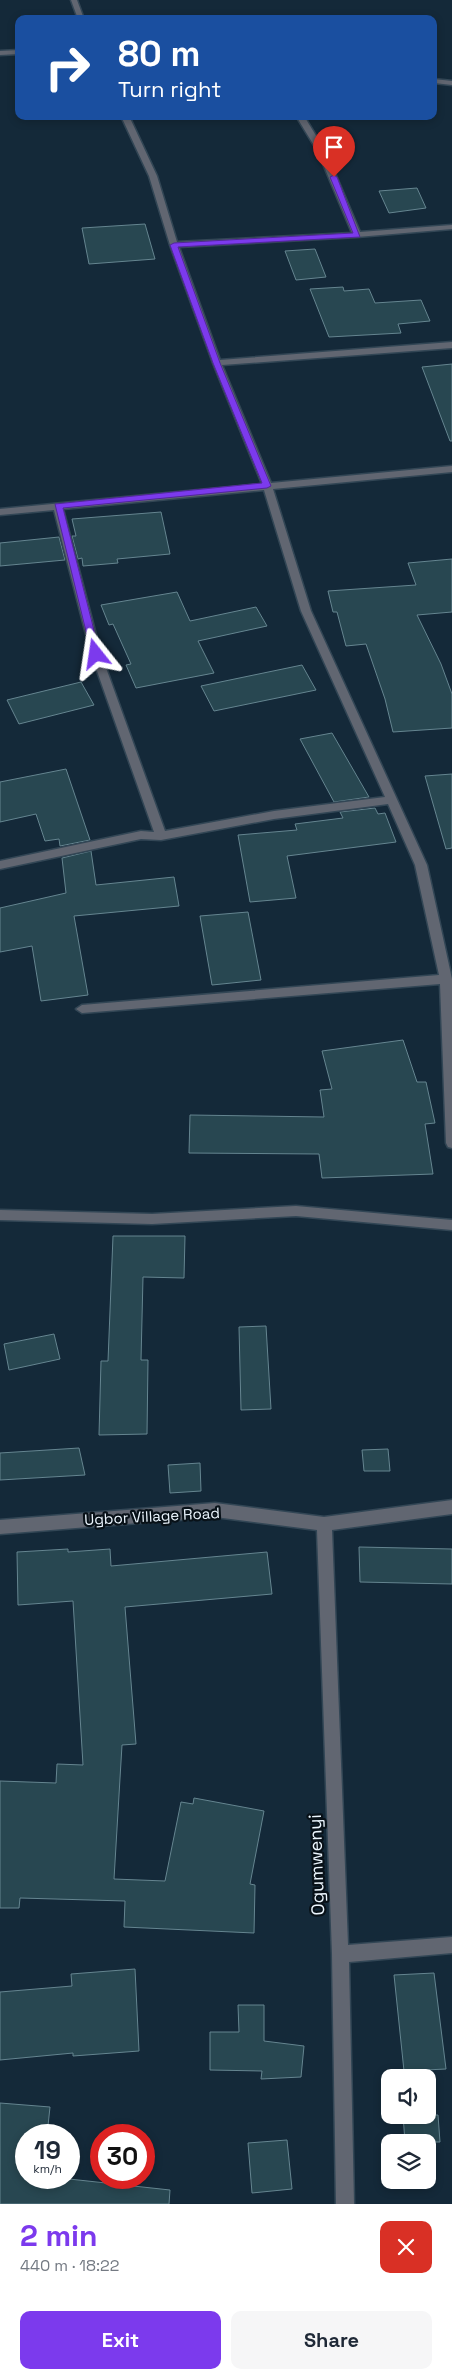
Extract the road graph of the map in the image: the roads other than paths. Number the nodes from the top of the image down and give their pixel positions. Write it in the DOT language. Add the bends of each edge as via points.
graph roads {
  1 [pos="74,0"];
  2 [pos="80,15"];
  3 [pos="15,52"];
  4 [pos="0,53"];
  5 [pos="437,81"];
  6 [pos="452,83"];
  7 [pos="127,120"];
  8 [pos="302,120"];
  9 [pos="452,227"];
  10 [pos="357,235"];
  11 [pos="174,245"];
  12 [pos="452,345"];
  13 [pos="216,363"];
  14 [pos="452,469"];
  15 [pos="267,486"];
  16 [pos="58,506"];
  17 [pos="0,512"];
  18 [pos="391,800"];
  19 [pos="160,836"];
  20 [pos="0,865"];
  21 [pos="446,979"];
  22 [pos="82,1009"];
  23 [pos="450,1016"];
  24 [pos="452,1143"];
  25 [pos="0,1215"];
  26 [pos="452,1225"];
  27 [pos="452,1508"];
  28 [pos="324,1524"];
  29 [pos="0,1527"];
  30 [pos="452,1945"];
  31 [pos="340,1954"];
  32 [pos="345,2204"];
  1 -- 2 [label="street"];
  3 -- 4 [label="street"];
  5 -- 6 [label="street"];
  7 -- 11 [label="street" via="153,176"];
  8 -- 10 [label="street" via="322,152"];
  9 -- 10 [label="street"];
  10 -- 11 [label="street"];
  11 -- 13 [label="street"];
  12 -- 13 [label="street"];
  13 -- 15 [label="street"];
  14 -- 15 [label="street"];
  15 -- 16 [label="street"];
  15 -- 18 [label="street" via="306,611"];
  16 -- 17 [label="street"];
  16 -- 19 [label="street" via="96,654"];
  18 -- 19 [label="street" via="274,814"];
  18 -- 21 [label="street" via="421,865"];
  19 -- 20 [label="street" via="141,835"];
  21 -- 22 [label="street"];
  21 -- 23 [label="street"];
  23 -- 24 [label="street"];
  25 -- 26 [label="street" via="152,1219 296,1211"];
  27 -- 28 [label="street, Ugbor Village Road"];
  28 -- 29 [label="street, Ugbor Village Road" via="215,1510"];
  28 -- 31 [label="street, Ogumwenyi"];
  30 -- 31 [label="street"];
  31 -- 32 [label="street, Ogumwenyi"];
}
